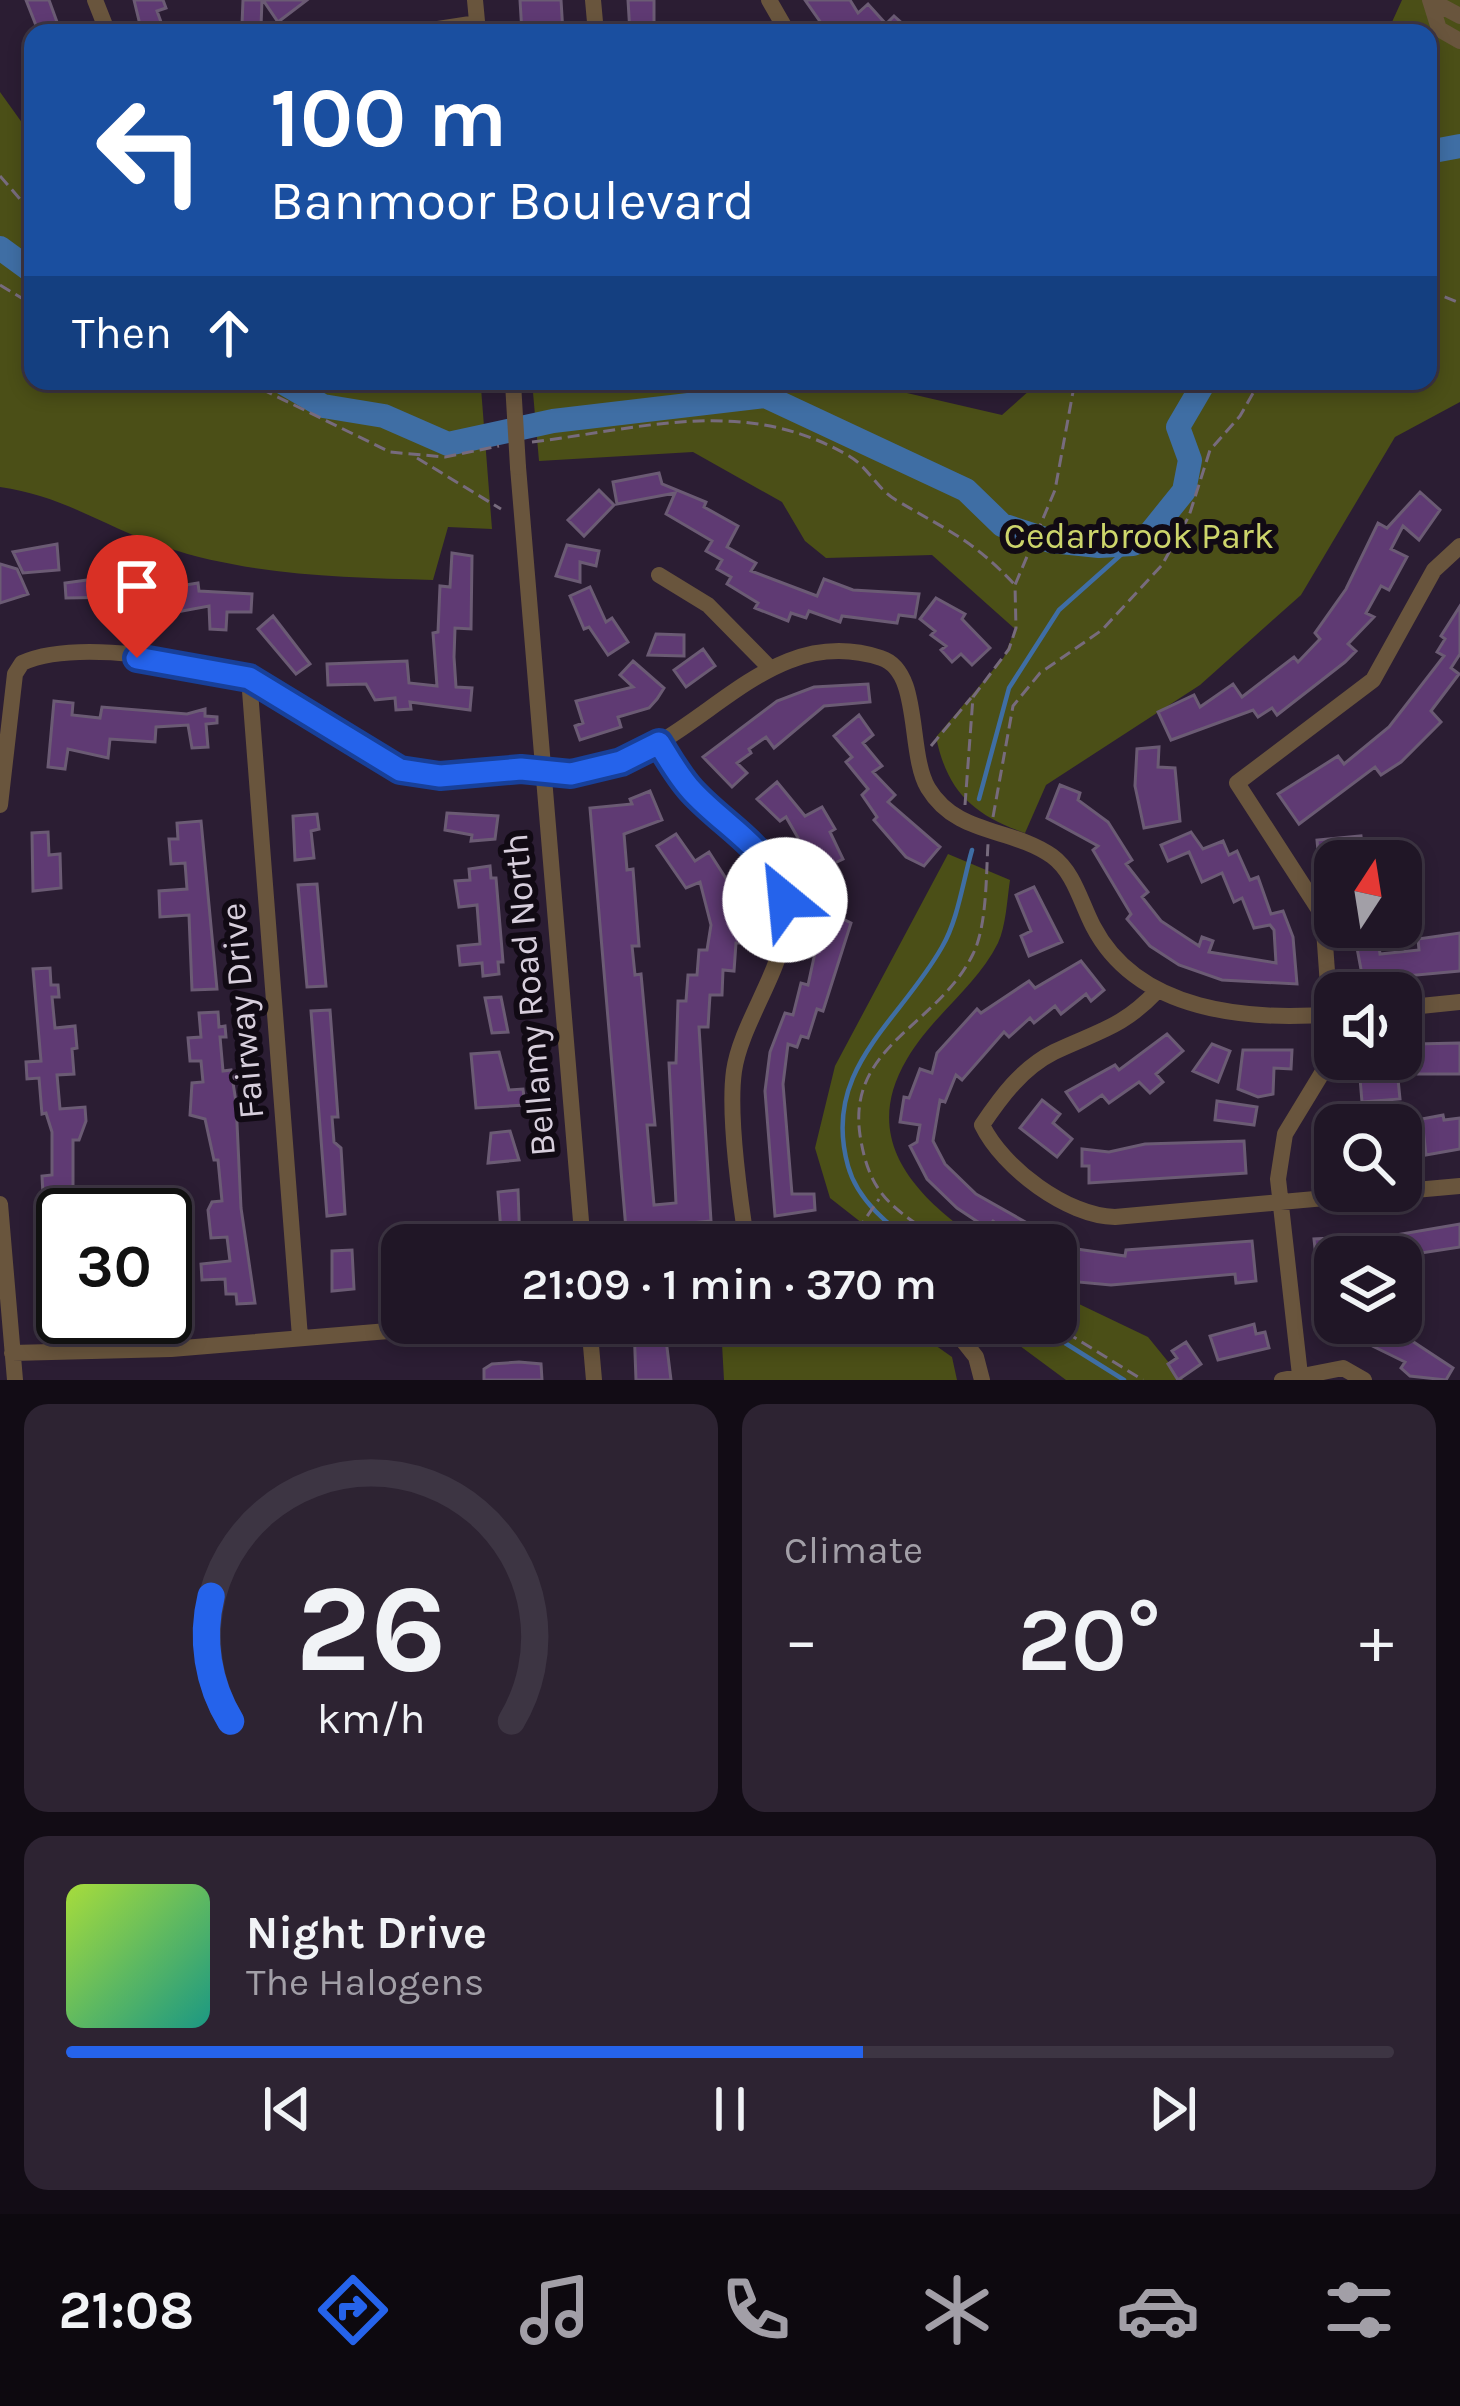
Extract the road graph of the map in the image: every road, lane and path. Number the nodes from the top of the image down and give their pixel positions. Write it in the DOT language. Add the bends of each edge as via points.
graph roads {
  1 [pos="1460,16"];
  2 [pos="1460,41"];
  3 [pos="0,176"];
  4 [pos="24,204"];
  5 [pos="263,390"];
  6 [pos="513,390"];
  7 [pos="1074,390"];
  8 [pos="1255,390"];
  9 [pos="416,457"];
  10 [pos="501,509"];
  11 [pos="1460,546"];
  12 [pos="659,575"];
  13 [pos="1015,585"];
  14 [pos="767,666"];
  15 [pos="249,678"];
  16 [pos="973,697"];
  17 [pos="659,743"];
  18 [pos="916,763"];
  19 [pos="542,770"];
  20 [pos="0,805"];
  21 [pos="968,823"];
  22 [pos="989,833"];
  23 [pos="1329,972"];
  24 [pos="1157,991"];
  25 [pos="1460,1002"];
  26 [pos="1422,1006"];
  27 [pos="1314,1015"];
  28 [pos="1317,1080"];
  29 [pos="1460,1186"];
  30 [pos="880,1198"];
  31 [pos="1281,1202"];
  32 [pos="0,1204"];
  33 [pos="865,1219"];
  34 [pos="581,1224"];
  35 [pos="745,1224"];
  36 [pos="917,1224"];
  37 [pos="381,1331"];
  38 [pos="300,1337"];
  39 [pos="1077,1339"];
  40 [pos="591,1344"];
  41 [pos="968,1344"];
  42 [pos="12,1353"];
  43 [pos="1291,1377"];
  44 [pos="15,1380"];
  45 [pos="594,1380"];
  46 [pos="982,1380"];
  47 [pos="1143,1380"];
  48 [pos="1364,1380"];
  1 -- 2 [label="street" via="1430,0 1439,29"];
  3 -- 4 [label="path"];
  5 -- 9 [label="path"];
  6 -- 19 [label="street, Bellamy Road North, bridge"];
  7 -- 13 [label="path" via="1055,490"];
  8 -- 22 [label="path" via="1210,450 1190,516 1162,565 1013,706"];
  9 -- 10 [label="path"];
  9 -- 13 [label="path" via="668,419 756,426 850,456 891,497 981,548"];
  11 -- 23 [label="street" via="1434,570 1372,680 1237,783 1323,916"];
  12 -- 14 [label="street" via="708,605"];
  13 -- 16 [label="path" via="1010,649"];
  14 -- 17 [label="street"];
  14 -- 18 [label="street" via="842,650 889,661 911,700"];
  15 -- 19 [label="street" via="400,770"];
  15 -- 20 [label="street" via="99,653 22,663"];
  15 -- 38 [label="street, Fairway Drive"];
  16 -- 18 [label="path"];
  16 -- 21 [label="path" via="963,793"];
  17 -- 19 [label="street" via="571,774"];
  17 -- 35 [label="street" via="693,792 754,844 777,873 785,900 787,926 734,1074"];
  18 -- 21 [label="street" via="930,791"];
  19 -- 34 [label="street, Bellamy Road North"];
  21 -- 22 [label="street"];
  22 -- 24 [label="street" via="1034,844 1058,860 1106,945"];
  22 -- 30 [label="path" via="975,951 860,1086 866,1171"];
  24 -- 27 [label="street" via="1208,1009"];
  24 -- 31 [label="street" via="1113,1030 1026,1070 982,1125 990,1141 1062,1203 1095,1216"];
  25 -- 26 [label="street"];
  28 -- 31 [label="street" via="1280,1151"];
  29 -- 31 [label="street"];
  30 -- 33 [label="path"];
  30 -- 36 [label="path"];
  31 -- 43 [label="street"];
  32 -- 42 [label="street"];
  37 -- 38 [label="street"];
  38 -- 42 [label="street"];
  39 -- 47 [label="path"];
  40 -- 45 [label="street"];
  41 -- 46 [label="street"];
  42 -- 44 [label="street"];
  43 -- 48 [label="street" via="1343,1368"];
}
